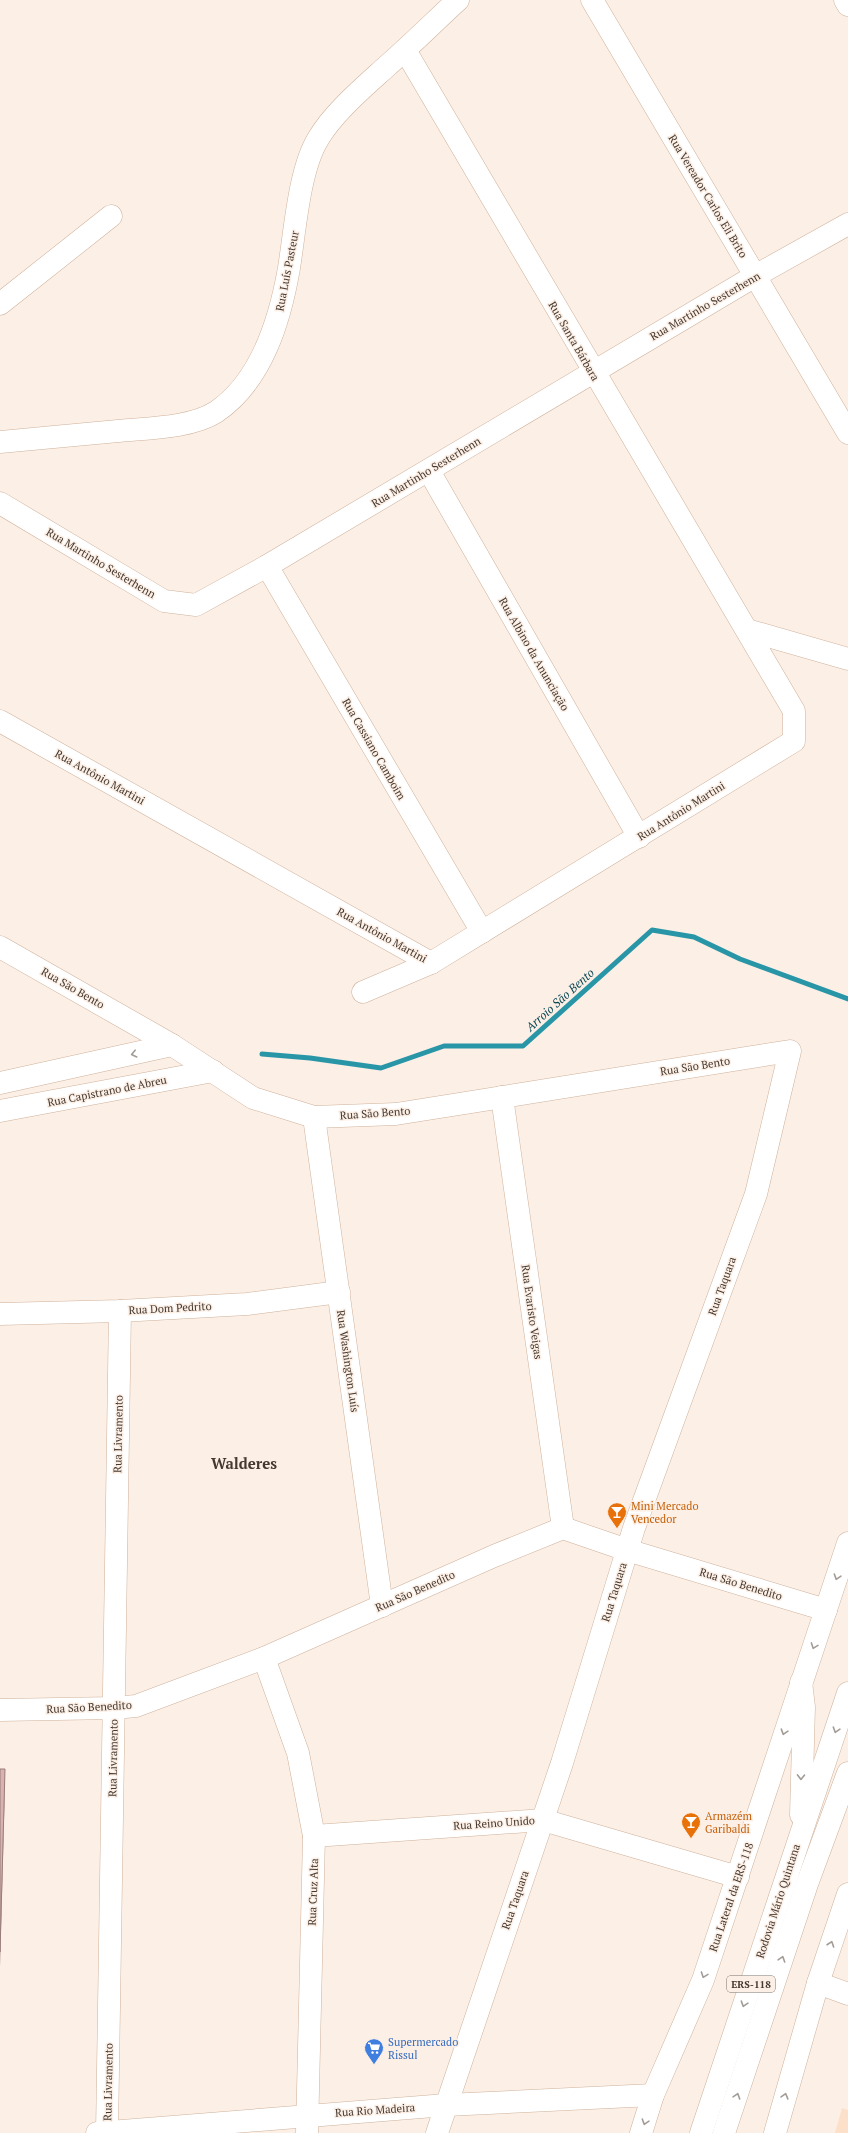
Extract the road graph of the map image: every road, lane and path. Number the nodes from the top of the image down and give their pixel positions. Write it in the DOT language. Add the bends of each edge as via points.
graph roads {
  1 [pos="458,0"];
  2 [pos="592,0"];
  3 [pos="845,0"];
  4 [pos="848,5"];
  5 [pos="405,50"];
  6 [pos="111,216"];
  7 [pos="848,224"];
  8 [pos="755,276"];
  9 [pos="0,304"];
  10 [pos="593,372"];
  11 [pos="848,433"];
  12 [pos="0,442"];
  13 [pos="429,471"];
  14 [pos="0,503"];
  15 [pos="267,566"];
  16 [pos="747,630"];
  17 [pos="848,659"];
  18 [pos="794,711"];
  19 [pos="0,721"];
  20 [pos="639,837"];
  21 [pos="482,932"];
  22 [pos="0,947"];
  23 [pos="431,963"];
  24 [pos="363,992"];
  25 [pos="172,1045"];
  26 [pos="790,1051"];
  27 [pos="213,1071"];
  28 [pos="6,1082"];
  29 [pos="502,1097"];
  30 [pos="9,1109"];
  31 [pos="314,1117"];
  32 [pos="339,1292"];
  33 [pos="120,1311"];
  34 [pos="0,1314"];
  35 [pos="563,1528"];
  36 [pos="848,1543"];
  37 [pos="627,1550"];
  38 [pos="382,1606"];
  39 [pos="826,1610"];
  40 [pos="264,1658"];
  41 [pos="801,1682"];
  42 [pos="848,1692"];
  43 [pos="114,1708"];
  44 [pos="0,1710"];
  45 [pos="848,1773"];
  46 [pos="848,1808"];
  47 [pos="543,1820"];
  48 [pos="801,1835"];
  49 [pos="314,1836"];
  50 [pos="738,1877"];
  51 [pos="807,1884"];
  52 [pos="848,1894"];
  53 [pos="818,1983"];
  54 [pos="848,1994"];
  55 [pos="653,2095"];
  56 [pos="446,2105"];
  57 [pos="307,2124"];
  58 [pos="104,2133"];
  59 [pos="437,2133"];
  60 [pos="641,2133"];
  61 [pos="701,2133"];
  62 [pos="724,2133"];
  63 [pos="775,2133"];
  1 -- 5 [label="main road, Rua Luís Pasteur"];
  2 -- 8 [label="main road, Rua Vereador Carlos Eli Brito"];
  3 -- 4 [label="main road"];
  5 -- 10 [label="main road, Rua Santa Bárbara"];
  5 -- 12 [label="main road, Rua Luís Pasteur" via="351,99 318,139 307,168 278,317 261,359 247,382 233,397 216,412 194,421"];
  6 -- 9 [label="main road"];
  7 -- 8 [label="main road, Rua Martinho Sesterhenn"];
  8 -- 10 [label="main road, Rua Martinho Sesterhenn"];
  8 -- 11 [label="main road, Rua Vereador Carlos Eli Brito"];
  10 -- 13 [label="main road, Rua Martinho Sesterhenn"];
  10 -- 16 [label="main road, Rua Santa Bárbara"];
  13 -- 15 [label="main road, Rua Martinho Sesterhenn"];
  13 -- 20 [label="main road, Rua Albino da Anunciação"];
  14 -- 15 [label="main road, Rua Martinho Sesterhenn" via="164,601 196,605"];
  15 -- 21 [label="main road, Rua Cassiano Camboim"];
  16 -- 17 [label="main road"];
  16 -- 18 [label="main road, Rua Santa Bárbara"];
  18 -- 20 [label="main road, Rua Antônio Martini" via="794,740"];
  19 -- 23 [label="main road, Rua Antônio Martini"];
  20 -- 21 [label="main road, Rua Antônio Martini"];
  21 -- 23 [label="main road, Rua Antônio Martini"];
  22 -- 25 [label="main road, Rua São Bento"];
  23 -- 24 [label="main road"];
  25 -- 27 [label="main road, Rua São Bento"];
  25 -- 28 [label="main road, one-way"];
  26 -- 29 [label="main road, Rua São Bento"];
  26 -- 37 [label="main road, Rua Taquara" via="756,1194"];
  27 -- 30 [label="main road, Rua Capistrano de Abreu"];
  27 -- 31 [label="main road, Rua São Bento" via="253,1098"];
  28 -- 30 [label="main road"];
  29 -- 31 [label="main road, Rua São Bento" via="396,1114"];
  29 -- 35 [label="main road, Rua Evaristo Veigas"];
  31 -- 32 [label="main road, Rua Washington Luís"];
  32 -- 33 [label="main road, Rua Dom Pedrito" via="247,1304"];
  32 -- 38 [label="main road, Rua Washington Luís"];
  33 -- 34 [label="main road, Rua Dom Pedrito"];
  33 -- 43 [label="main road, Rua Livramento"];
  35 -- 37 [label="main road, Rua São Benedito"];
  35 -- 38 [label="main road, Rua São Benedito"];
  36 -- 39 [label="main road, Rua Lateral da ERS-118, one-way"];
  37 -- 39 [label="main road, Rua São Benedito"];
  37 -- 47 [label="main road, Rua Taquara"];
  38 -- 40 [label="main road, Rua São Benedito"];
  39 -- 41 [label="main road, Rua Lateral da ERS-118, one-way"];
  40 -- 43 [label="main road, Rua São Benedito" via="136,1706"];
  40 -- 49 [label="main road, Rua Cruz Alta" via="298,1753"];
  41 -- 48 [label="main road, one-way" via="804,1707"];
  41 -- 50 [label="main road, Rua Lateral da ERS-118, one-way"];
  42 -- 48 [label="main road, Rodovia Mário Quintana / ERS-118, one-way"];
  43 -- 44 [label="main road, Rua São Benedito"];
  43 -- 58 [label="main road, Rua Livramento"];
  45 -- 51 [label="main road, Rodovia Mário Quintana / ERS-118"];
  46 -- 51 [label="main road"];
  47 -- 49 [label="main road, Rua Reino Unido"];
  47 -- 50 [label="main road, Rua Reino Unido"];
  47 -- 56 [label="main road, Rua Taquara"];
  48 -- 61 [label="main road, Rodovia Mário Quintana / ERS-118, one-way"];
  49 -- 57 [label="main road, Rua Cruz Alta"];
  50 -- 55 [label="main road, Rua Lateral da ERS-118, one-way" via="702,1980"];
  62 -- 51 [label="main road, Rodovia Mário Quintana / ERS-118, one-way"];
  53 -- 52 [label="main road, one-way"];
  53 -- 54 [label="main road"];
  63 -- 53 [label="main road, one-way"];
  55 -- 56 [label="main road, Rua Rio Madeira"];
  55 -- 60 [label="main road, Rua Lateral da ERS-118, one-way"];
  56 -- 57 [label="main road, Rua Rio Madeira"];
  56 -- 59 [label="main road, Rua Taquara"];
  57 -- 58 [label="main road, Rua Rio Madeira"];
}
